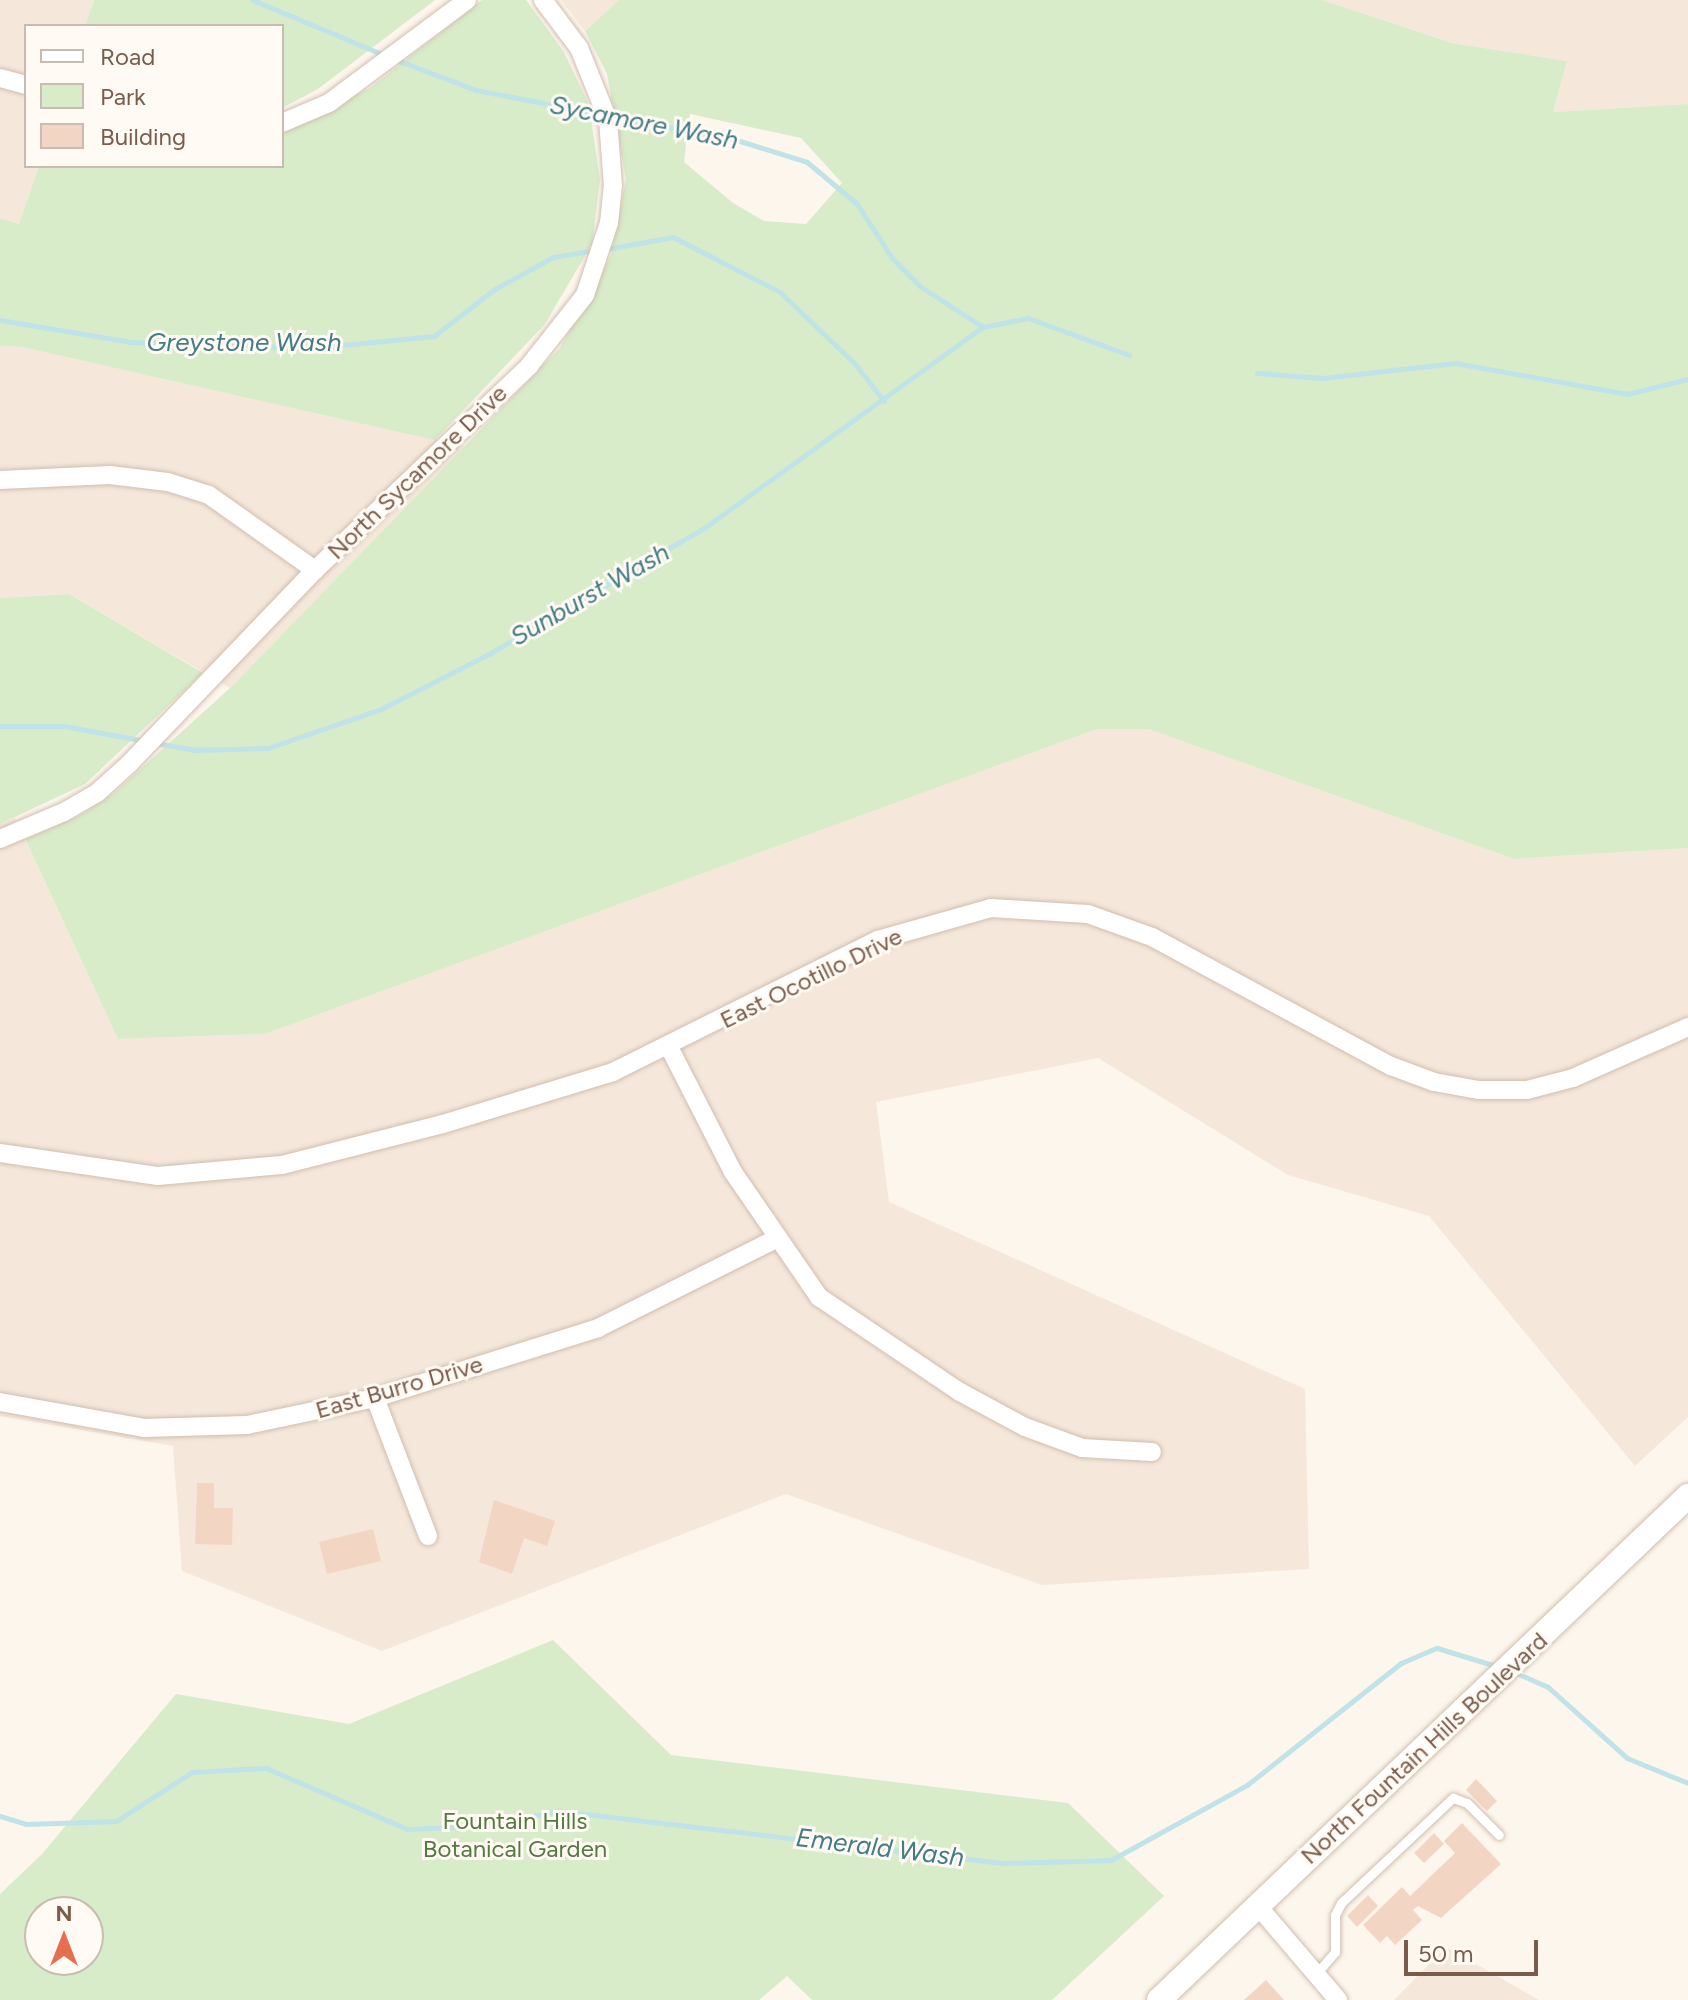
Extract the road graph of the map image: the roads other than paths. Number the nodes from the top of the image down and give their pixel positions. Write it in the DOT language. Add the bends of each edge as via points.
graph roads {
  1 [pos="467,0"];
  2 [pos="543,0"];
  3 [pos="0,78"];
  4 [pos="24,84"];
  5 [pos="284,122"];
  6 [pos="0,480"];
  7 [pos="315,570"];
  8 [pos="0,839"];
  9 [pos="1688,1027"];
  10 [pos="669,1047"];
  11 [pos="0,1153"];
  12 [pos="776,1239"];
  13 [pos="375,1398"];
  14 [pos="0,1402"];
  15 [pos="1152,1452"];
  16 [pos="1688,1496"];
  17 [pos="428,1536"];
  18 [pos="1499,1835"];
  19 [pos="1257,1905"];
  20 [pos="1315,1975"];
  21 [pos="1336,1999"];
  22 [pos="1159,2000"];
  1 -- 5 [label="street" via="329,103"];
  2 -- 7 [label="street, North Sycamore Drive" via="579,48 608,120 613,186 600,261 585,295 529,366"];
  3 -- 4 [label="street"];
  6 -- 7 [label="street" via="110,475 168,482 209,495"];
  7 -- 8 [label="street, North Sycamore Drive" via="212,682 98,792"];
  9 -- 10 [label="street, East Ocotillo Drive" via="1573,1078 1527,1090 1479,1090 1434,1082 1391,1066 1152,937 1088,914 991,908 878,940"];
  10 -- 11 [label="street, East Ocotillo Drive" via="613,1072 443,1124 249,1171 158,1176"];
  10 -- 12 [label="street" via="733,1172"];
  12 -- 13 [label="street, East Burro Drive" via="598,1328"];
  12 -- 15 [label="street" via="819,1297 960,1392 1025,1427 1082,1448"];
  13 -- 14 [label="street, East Burro Drive" via="247,1425 144,1428"];
  13 -- 17 [label="street"];
  16 -- 19 [label="main road, North Fountain Hills Boulevard"];
  18 -- 20 [label="lane" via="1467,1803 1453,1798 1341,1903 1335,1915 1335,1952"];
  19 -- 20 [label="street"];
  19 -- 22 [label="main road, North Fountain Hills Boulevard"];
  20 -- 21 [label="street"];
}
